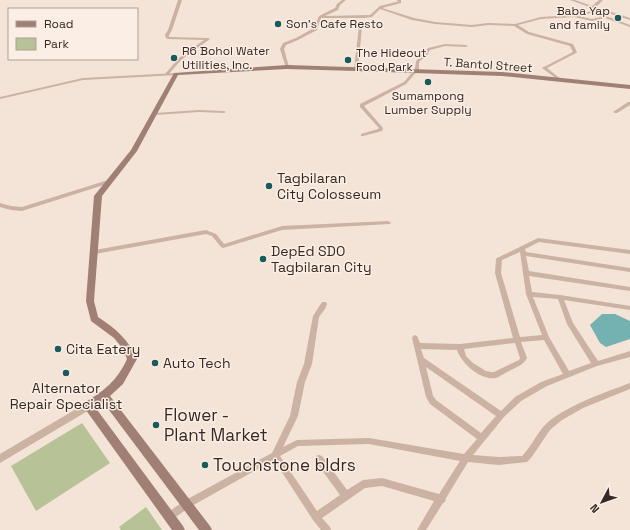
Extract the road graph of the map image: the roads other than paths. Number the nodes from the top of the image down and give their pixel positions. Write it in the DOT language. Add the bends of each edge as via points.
graph roads {
  1 [pos="180,0"];
  2 [pos="344,0"];
  3 [pos="399,0"];
  4 [pos="572,0"];
  5 [pos="601,0"];
  6 [pos="594,7"];
  7 [pos="379,8"];
  8 [pos="603,10"];
  9 [pos="591,12"];
  10 [pos="573,16"];
  11 [pos="320,17"];
  12 [pos="605,17"];
  13 [pos="630,19"];
  14 [pos="515,25"];
  15 [pos="630,26"];
  16 [pos="360,27"];
  17 [pos="466,46"];
  18 [pos="287,67"];
  19 [pos="356,69"];
  20 [pos="415,71"];
  21 [pos="167,74"];
  22 [pos="176,74"];
  23 [pos="561,81"];
  24 [pos="630,87"];
  25 [pos="0,98"];
  26 [pos="630,103"];
  27 [pos="224,112"];
  28 [pos="615,112"];
  29 [pos="156,114"];
  30 [pos="363,134"];
  31 [pos="108,182"];
  32 [pos="0,205"];
  33 [pos="388,223"];
  34 [pos="522,251"];
  35 [pos="95,252"];
  36 [pos="630,252"];
  37 [pos="630,270"];
  38 [pos="526,273"];
  39 [pos="630,289"];
  40 [pos="529,294"];
  41 [pos="560,297"];
  42 [pos="324,304"];
  43 [pos="630,308"];
  44 [pos="546,337"];
  45 [pos="415,338"];
  46 [pos="517,340"];
  47 [pos="417,346"];
  48 [pos="460,347"];
  49 [pos="630,354"];
  50 [pos="420,359"];
  51 [pos="596,364"];
  52 [pos="567,375"];
  53 [pos="630,386"];
  54 [pos="104,396"];
  55 [pos="88,406"];
  56 [pos="501,415"];
  57 [pos="482,438"];
  58 [pos="275,455"];
  59 [pos="466,458"];
  60 [pos="0,459"];
  61 [pos="319,459"];
  62 [pos="346,496"];
  63 [pos="442,499"];
  64 [pos="187,504"];
  65 [pos="170,516"];
  66 [pos="316,517"];
  67 [pos="179,530"];
  68 [pos="206,530"];
  69 [pos="327,530"];
  70 [pos="421,530"];
  1 -- 21 [label="street" via="168,38 208,39 180,59"];
  2 -- 11 [label="street" via="337,9"];
  3 -- 7 [label="street" via="398,3 385,4"];
  4 -- 6 [label="street"];
  5 -- 6 [label="street"];
  6 -- 8 [label="street"];
  7 -- 11 [label="street" via="371,16"];
  7 -- 14 [label="street" via="435,23 472,26"];
  8 -- 9 [label="street"];
  8 -- 13 [label="street"];
  9 -- 10 [label="street"];
  9 -- 12 [label="street"];
  10 -- 12 [label="street" via="592,20"];
  10 -- 14 [label="street" via="541,18"];
  11 -- 18 [label="street" via="316,29 284,44 282,49"];
  12 -- 15 [label="street"];
  14 -- 23 [label="street" via="528,33 572,45 575,52 544,68"];
  16 -- 19 [label="street"];
  17 -- 20 [label="street" via="445,45 429,49 417,62"];
  18 -- 19 [label="main road, T. Bantol Street"];
  18 -- 22 [label="main road, T. Bantol Street"];
  19 -- 20 [label="main road, T. Bantol Street"];
  20 -- 23 [label="main road, T. Bantol Street" via="502,74"];
  20 -- 30 [label="street" via="405,83 362,105 381,128"];
  21 -- 22 [label="street"];
  21 -- 25 [label="street" via="83,79"];
  22 -- 29 [label="main road"];
  23 -- 24 [label="main road, T. Bantol Street"];
  26 -- 28 [label="street"];
  27 -- 29 [label="street"];
  29 -- 31 [label="main road" via="134,151"];
  31 -- 32 [label="street" via="22,208"];
  31 -- 35 [label="main road" via="98,196"];
  33 -- 35 [label="street" via="282,228 223,246 214,235 206,232"];
  34 -- 36 [label="street" via="538,240"];
  34 -- 37 [label="street"];
  34 -- 38 [label="street"];
  34 -- 46 [label="street" via="499,258 498,273"];
  35 -- 54 [label="main road" via="90,301 94,319 121,340 132,359 122,379"];
  38 -- 39 [label="street"];
  38 -- 40 [label="street"];
  40 -- 41 [label="street"];
  40 -- 44 [label="street"];
  41 -- 43 [label="street"];
  41 -- 51 [label="street" via="570,324"];
  42 -- 58 [label="street" via="316,316 308,364 301,382 294,416"];
  44 -- 46 [label="street"];
  44 -- 52 [label="street"];
  45 -- 47 [label="street"];
  46 -- 48 [label="street"];
  46 -- 48 [label="street" via="524,358 521,362 491,376 465,359"];
  47 -- 48 [label="street"];
  47 -- 50 [label="street"];
  49 -- 51 [label="street"];
  50 -- 56 [label="street"];
  50 -- 57 [label="street" via="433,402"];
  51 -- 52 [label="street"];
  52 -- 56 [label="street" via="544,384 518,399"];
  53 -- 59 [label="street" via="580,406 559,418 547,428 524,459 499,461"];
  54 -- 55 [label="main road"];
  54 -- 64 [label="main road"];
  55 -- 60 [label="street"];
  55 -- 65 [label="main road"];
  56 -- 57 [label="street"];
  57 -- 59 [label="street"];
  58 -- 59 [label="street" via="297,443 369,441"];
  58 -- 64 [label="street"];
  58 -- 66 [label="street"];
  59 -- 63 [label="street"];
  61 -- 62 [label="street"];
  62 -- 63 [label="street" via="363,484 382,482"];
  62 -- 66 [label="street"];
  63 -- 70 [label="street"];
  64 -- 65 [label="street"];
  64 -- 68 [label="main road"];
  65 -- 67 [label="main road"];
  66 -- 69 [label="street"];
}
